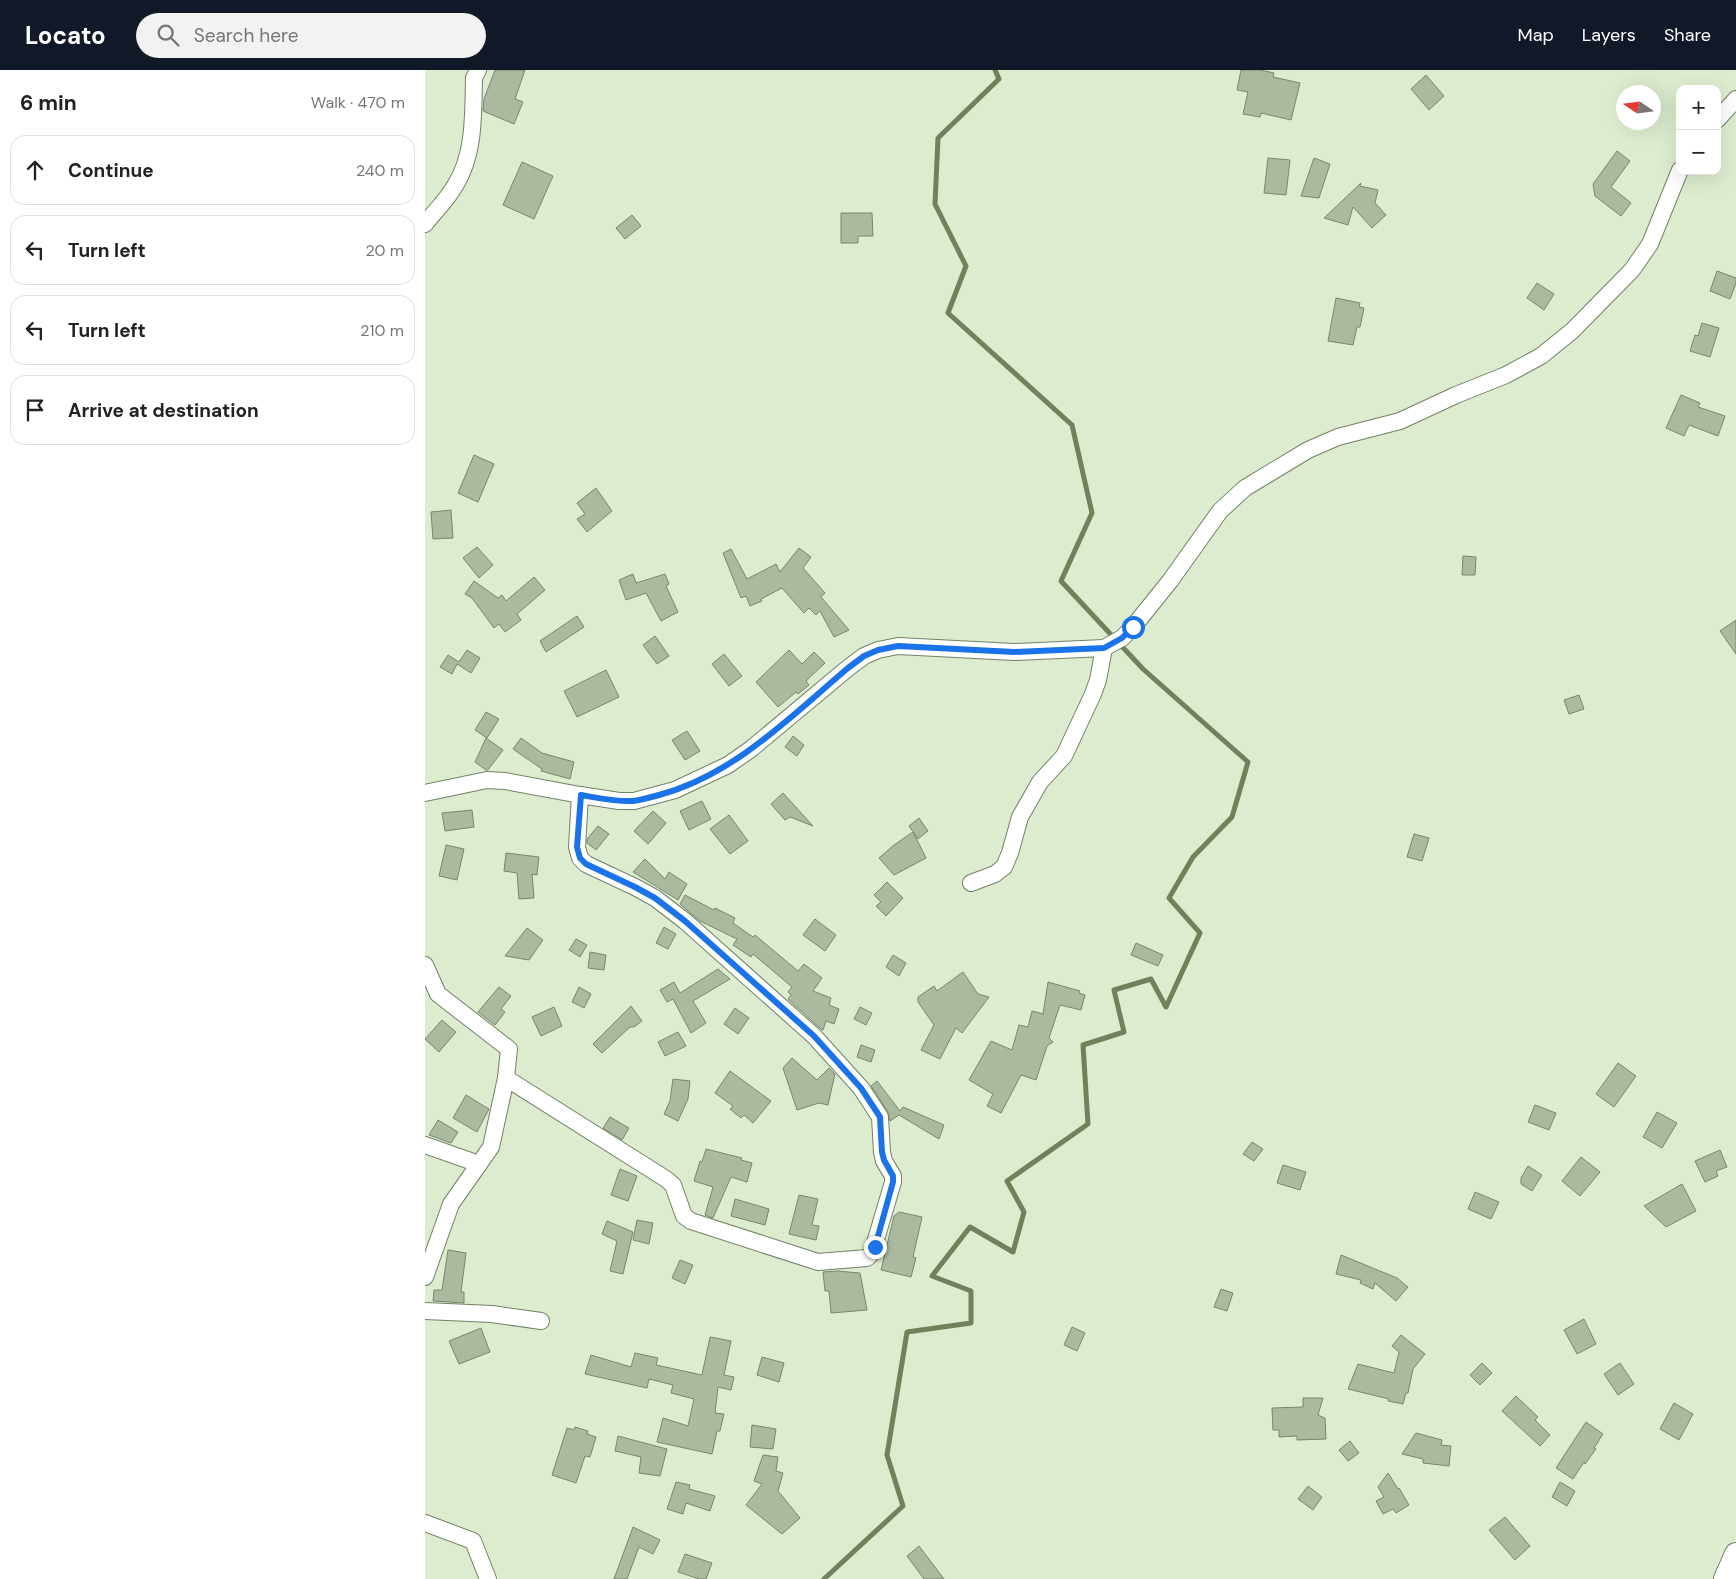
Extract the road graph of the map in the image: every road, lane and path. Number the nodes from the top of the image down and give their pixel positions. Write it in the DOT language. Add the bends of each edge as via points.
graph roads {
  1 [pos="477,70"];
  2 [pos="1736,99"];
  3 [pos="1721,116"];
  4 [pos="1678,175"];
  5 [pos="425,224"];
  6 [pos="1104,648"];
  7 [pos="425,794"];
  8 [pos="581,795"];
  9 [pos="971,883"];
  10 [pos="425,965"];
  11 [pos="506,1078"];
  12 [pos="425,1145"];
  13 [pos="479,1164"];
  14 [pos="425,1277"];
  15 [pos="425,1311"];
  16 [pos="541,1321"];
  17 [pos="425,1523"];
  18 [pos="1736,1554"];
  19 [pos="488,1579"];
  20 [pos="1725,1579"];
  1 -- 5 [label="street" via="471,142 464,167 456,184"];
  2 -- 3 [label="street"];
  4 -- 6 [label="street" via="1649,244 1637,264 1572,331 1541,356 1506,375 1400,420 1338,437 1308,450 1245,488 1219,511 1133,627"];
  6 -- 8 [label="street" via="1014,652 898,646 878,650 848,668 751,749 706,777 635,801"];
  6 -- 9 [label="street" via="1098,680 1089,703 1064,756 1040,782 1020,817 1004,867"];
  7 -- 8 [label="street" via="487,780 505,780"];
  8 -- 11 [label="street" via="577,847 580,858 586,864 645,892 685,921 814,1036 861,1088 880,1117 882,1152 893,1182 872,1253 867,1258 818,1262 691,1220 684,1216 673,1185 666,1179"];
  10 -- 11 [label="street" via="438,994 509,1049"];
  11 -- 13 [label="street" via="494,1138"];
  12 -- 13 [label="street"];
  13 -- 14 [label="street" via="451,1204"];
  15 -- 16 [label="street" via="492,1314"];
  17 -- 19 [label="street" via="473,1541"];
  18 -- 20 [label="main road"];
}
